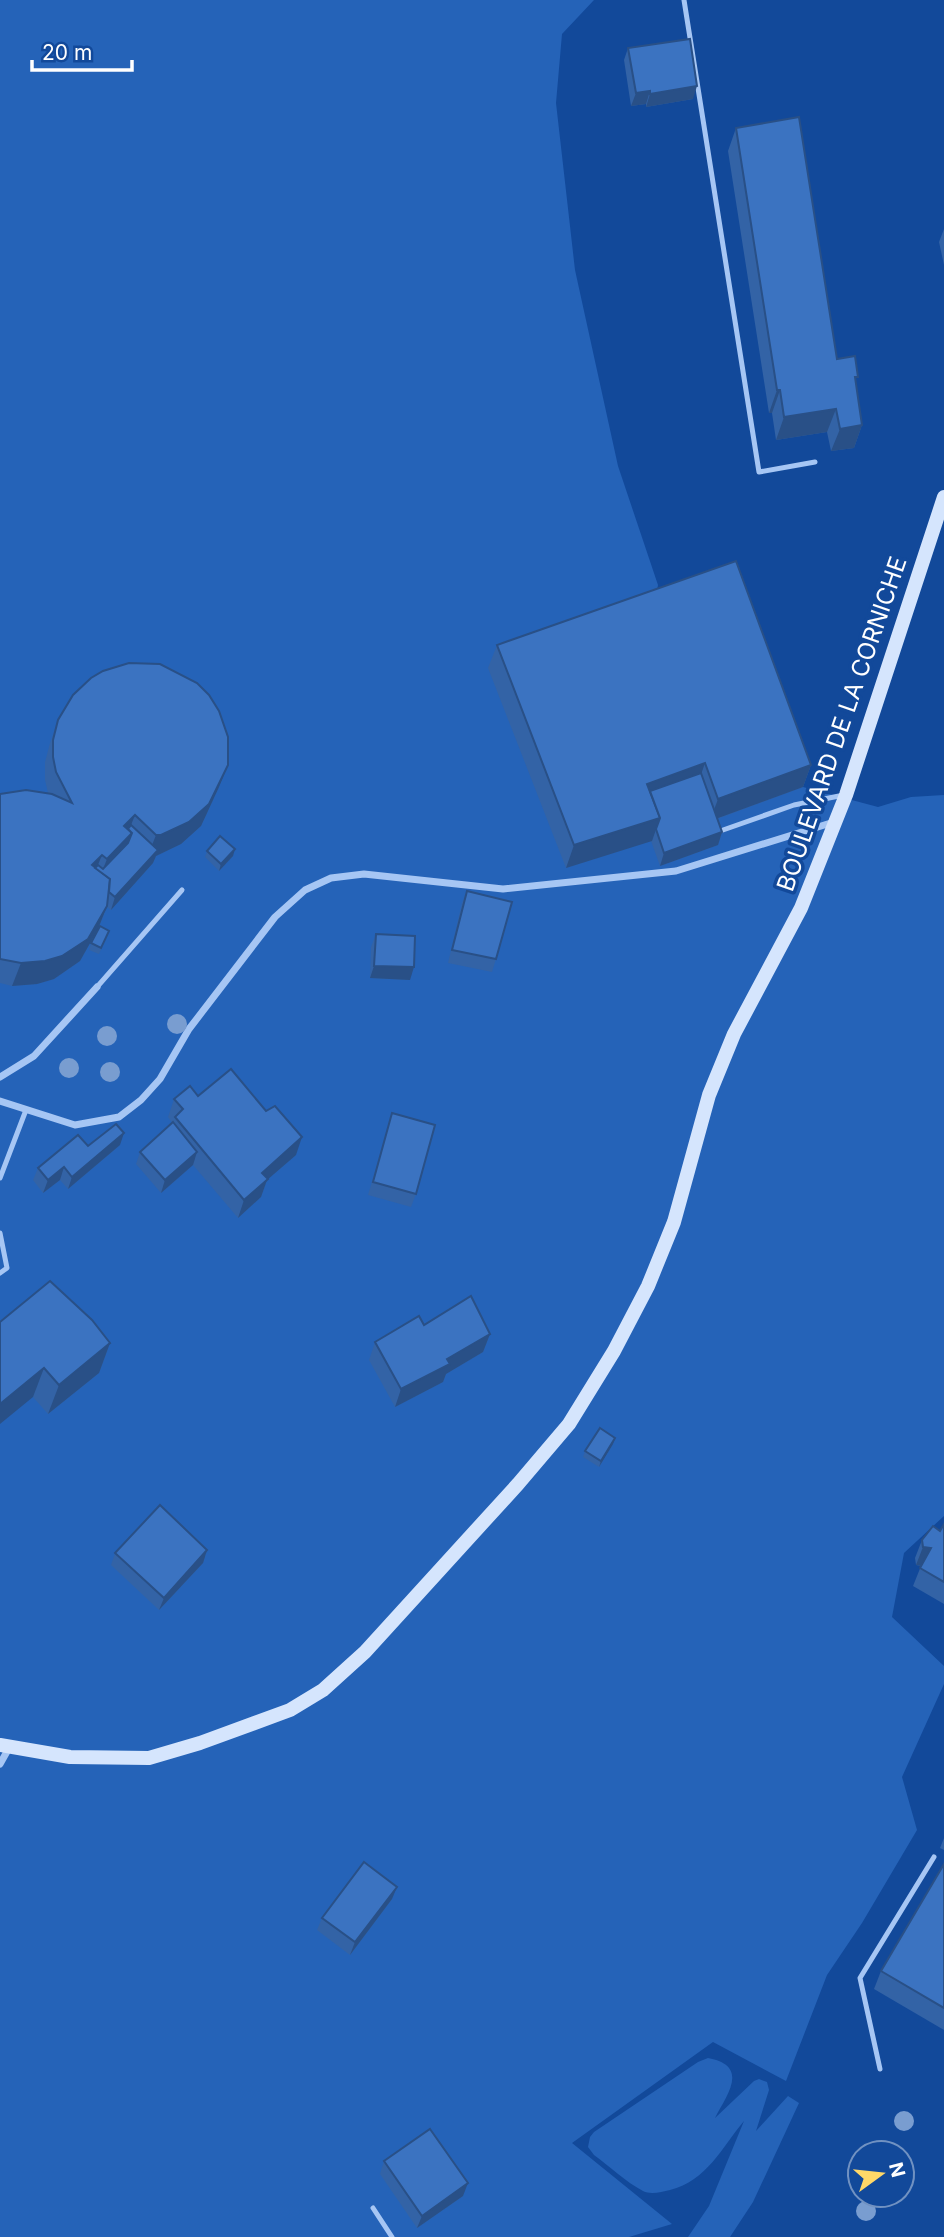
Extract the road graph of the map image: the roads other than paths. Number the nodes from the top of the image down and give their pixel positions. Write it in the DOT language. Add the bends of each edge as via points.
graph roads {
  1 [pos="684,0"];
  2 [pos="815,462"];
  3 [pos="944,497"];
  4 [pos="846,795"];
  5 [pos="835,822"];
  6 [pos="723,830"];
  7 [pos="182,890"];
  8 [pos="97,988"];
  9 [pos="0,1077"];
  10 [pos="0,1101"];
  11 [pos="26,1110"];
  12 [pos="0,1178"];
  13 [pos="0,1233"];
  14 [pos="0,1273"];
  15 [pos="4,1747"];
  16 [pos="0,1764"];
  17 [pos="934,1857"];
  18 [pos="880,2069"];
  19 [pos="373,2208"];
  20 [pos="393,2237"];
  1 -- 2 [label="lane" via="759,472"];
  3 -- 4 [label="main road, BOULEVARD DE LA CORNICHE"];
  4 -- 5 [label="main road, BOULEVARD DE LA CORNICHE"];
  4 -- 6 [label="lane" via="794,804"];
  5 -- 11 [label="street" via="676,871 503,889 364,874 331,878 305,890 275,917 189,1029 160,1079 119,1117 75,1125"];
  5 -- 15 [label="main road, BOULEVARD DE LA CORNICHE" via="801,908 734,1034 709,1095 674,1222 648,1286 569,1424 510,1493 365,1652 323,1690 290,1710 149,1758 69,1757"];
  7 -- 8 [label="lane"];
  8 -- 9 [label="street" via="34,1056"];
  10 -- 11 [label="street"];
  11 -- 12 [label="lane"];
  13 -- 14 [label="lane" via="7,1268"];
  15 -- 16 [label="street, BOULEVARD DE LA CORNICHE"];
  17 -- 18 [label="lane" via="860,1978"];
  19 -- 20 [label="lane"];
}
